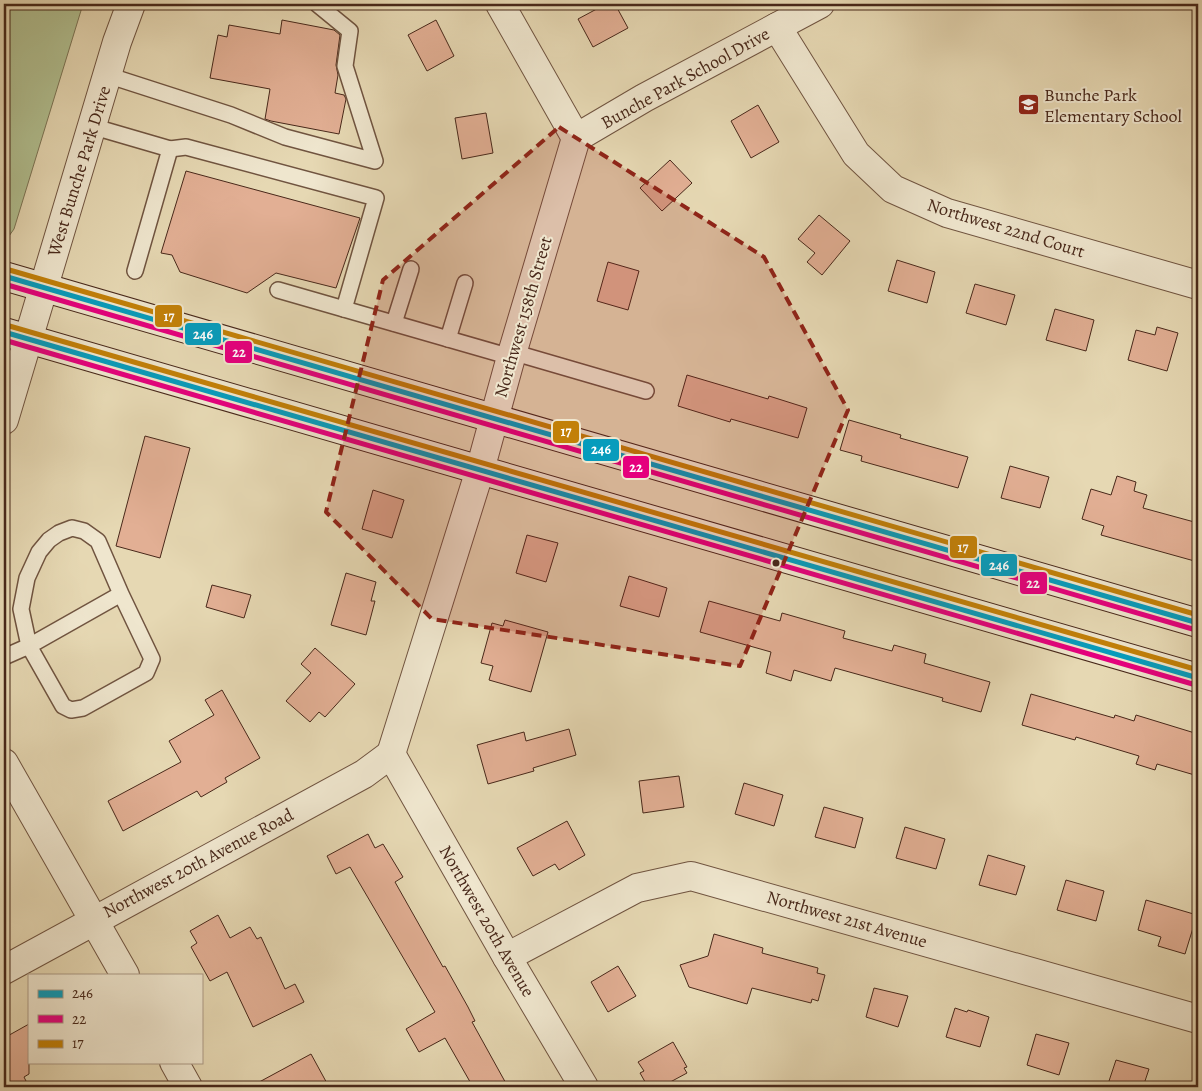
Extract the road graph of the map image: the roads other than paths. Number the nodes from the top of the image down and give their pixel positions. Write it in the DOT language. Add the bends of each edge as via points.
graph roads {
  1 [pos="131,4"];
  2 [pos="317,4"];
  3 [pos="500,4"];
  4 [pos="820,4"];
  5 [pos="777,27"];
  6 [pos="107,75"];
  7 [pos="92,126"];
  8 [pos="576,138"];
  9 [pos="170,150"];
  10 [pos="411,269"];
  11 [pos="135,271"];
  12 [pos="4,276"];
  13 [pos="465,283"];
  14 [pos="1198,285"];
  15 [pos="44,288"];
  16 [pos="278,290"];
  17 [pos="344,309"];
  18 [pos="394,323"];
  19 [pos="16,335"];
  20 [pos="448,339"];
  21 [pos="512,354"];
  22 [pos="646,391"];
  23 [pos="494,419"];
  24 [pos="4,420"];
  25 [pos="480,470"];
  26 [pos="121,594"];
  27 [pos="1198,623"];
  28 [pos="29,646"];
  29 [pos="4,657"];
  30 [pos="1198,678"];
  31 [pos="392,754"];
  32 [pos="4,763"];
  33 [pos="94,920"];
  34 [pos="506,958"];
  35 [pos="4,970"];
  36 [pos="124,974"];
  37 [pos="1198,1019"];
  38 [pos="175,1064"];
  39 [pos="188,1087"];
  40 [pos="584,1087"];
  1 -- 6 [label="street, West Bunche Park Drive"];
  2 -- 6 [label="lane" via="350,31 345,66 375,161 285,137 231,115"];
  3 -- 8 [label="street"];
  4 -- 5 [label="street, Bunche Park School Drive"];
  5 -- 8 [label="street, Bunche Park School Drive"];
  5 -- 14 [label="street, Northwest 22nd Court" via="856,154 893,189 947,213"];
  6 -- 7 [label="street, West Bunche Park Drive"];
  7 -- 9 [label="lane"];
  7 -- 15 [label="street, West Bunche Park Drive"];
  8 -- 21 [label="street, Northwest 158th Street"];
  9 -- 11 [label="lane"];
  9 -- 17 [label="lane" via="186,147 376,198"];
  10 -- 18 [label="lane"];
  12 -- 15 [label="street"];
  13 -- 20 [label="lane"];
  15 -- 19 [label="street, West Bunche Park Drive"];
  15 -- 23 [label="street"];
  16 -- 17 [label="lane"];
  17 -- 18 [label="lane"];
  18 -- 20 [label="lane"];
  19 -- 24 [label="street, West Bunche Park Drive"];
  19 -- 25 [label="street"];
  20 -- 21 [label="lane"];
  21 -- 22 [label="lane"];
  21 -- 23 [label="street, Northwest 158th Street"];
  23 -- 25 [label="street, Northwest 158th Street"];
  23 -- 27 [label="street"];
  25 -- 30 [label="street"];
  25 -- 31 [label="street, Northwest 158th Street"];
  26 -- 28 [label="lane"];
  26 -- 28 [label="lane" via="98,541 84,531 72,528 59,533 39,552 27,578 21,609"];
  26 -- 28 [label="lane" via="152,659 146,673 83,708 71,710 62,706"];
  28 -- 29 [label="lane"];
  31 -- 33 [label="street, Northwest 20th Avenue Road" via="364,774"];
  31 -- 34 [label="street, Northwest 20th Avenue"];
  32 -- 33 [label="street"];
  33 -- 35 [label="street, Northwest 20th Avenue Road"];
  33 -- 36 [label="street"];
  34 -- 37 [label="street, Northwest 21st Avenue" via="637,888 691,876"];
  34 -- 40 [label="street, Northwest 20th Avenue"];
  38 -- 39 [label="street"];
}
